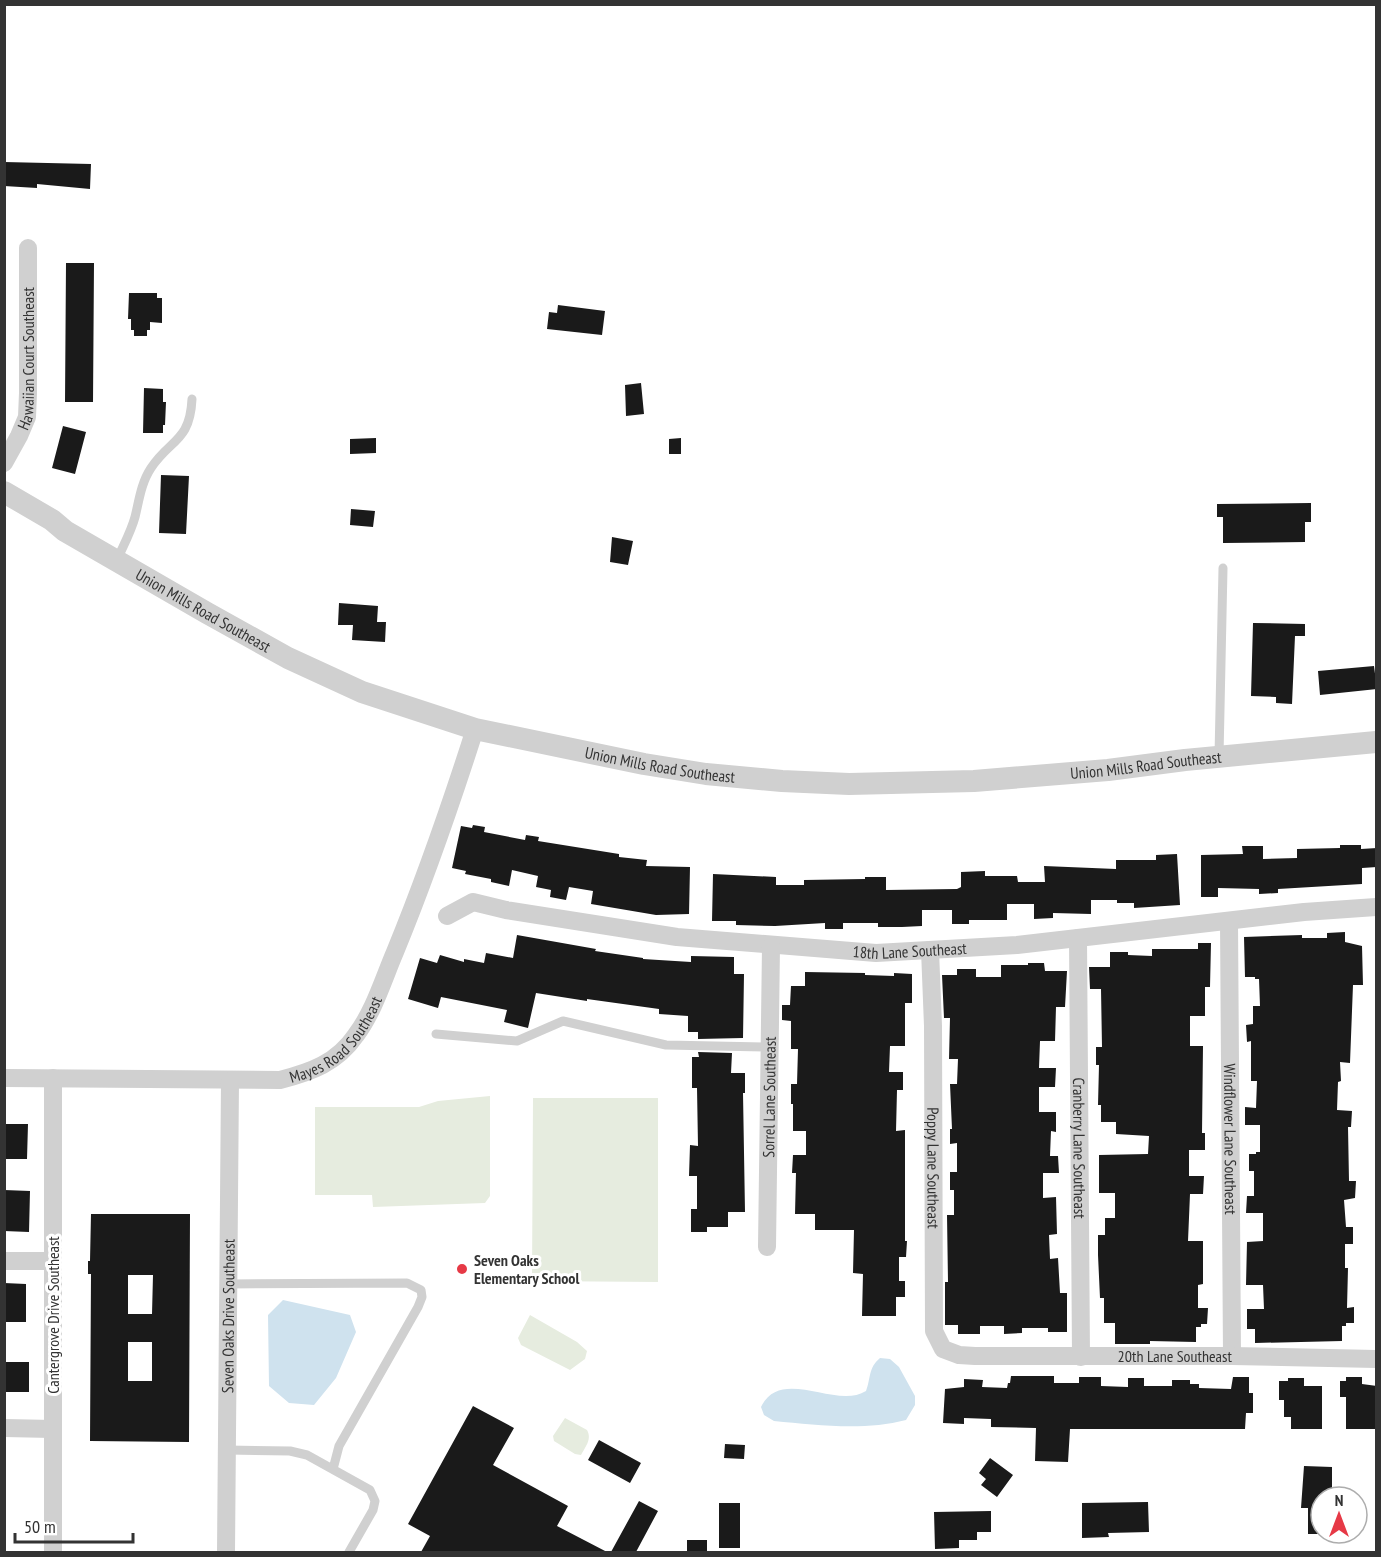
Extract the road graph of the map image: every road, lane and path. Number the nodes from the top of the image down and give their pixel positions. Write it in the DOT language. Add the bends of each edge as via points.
graph roads {
  1 [pos="28,248"];
  2 [pos="192,399"];
  3 [pos="4,464"];
  4 [pos="4,492"];
  5 [pos="117,560"];
  6 [pos="1223,568"];
  7 [pos="475,729"];
  8 [pos="1377,742"];
  9 [pos="1219,756"];
  10 [pos="1377,907"];
  11 [pos="447,916"];
  12 [pos="1229,921"];
  13 [pos="1078,938"];
  14 [pos="771,946"];
  15 [pos="930,950"];
  16 [pos="436,1034"];
  17 [pos="770,1047"];
  18 [pos="4,1078"];
  19 [pos="53,1078"];
  20 [pos="230,1081"];
  21 [pos="767,1247"];
  22 [pos="4,1261"];
  23 [pos="53,1261"];
  24 [pos="228,1284"];
  25 [pos="975,1356"];
  26 [pos="1232,1356"];
  27 [pos="1081,1357"];
  28 [pos="1377,1359"];
  29 [pos="4,1428"];
  30 [pos="53,1429"];
  31 [pos="227,1450"];
  32 [pos="333,1469"];
  33 [pos="53,1552"];
  34 [pos="226,1552"];
  35 [pos="349,1552"];
  1 -- 3 [label="street, Hawaiian Court Southeast" via="27,417"];
  2 -- 5 [label="lane" via="192,414 183,436 150,469"];
  4 -- 5 [label="street, Union Mills Road Southeast"];
  5 -- 7 [label="street, Union Mills Road Southeast" via="288,658 362,692"];
  6 -- 9 [label="lane"];
  7 -- 9 [label="street, Union Mills Road Southeast" via="706,774 849,784 974,781"];
  7 -- 20 [label="street, Mayes Road Southeast" via="416,900 369,1015 356,1036 312,1072 280,1080"];
  8 -- 9 [label="street, Union Mills Road Southeast"];
  10 -- 12 [label="street, 18th Lane Southeast"];
  11 -- 14 [label="street, 18th Lane Southeast" via="473,902 678,937"];
  12 -- 13 [label="street, 18th Lane Southeast"];
  12 -- 26 [label="street, Windflower Lane Southeast"];
  13 -- 15 [label="street, 18th Lane Southeast"];
  13 -- 27 [label="street, Cranberry Lane Southeast"];
  14 -- 15 [label="street, 18th Lane Southeast" via="876,953"];
  14 -- 17 [label="street, Sorrel Lane Southeast"];
  15 -- 25 [label="street, Poppy Lane Southeast" via="934,1330 943,1349"];
  16 -- 17 [label="lane" via="517,1041 562,1021 666,1044"];
  17 -- 21 [label="street, Sorrel Lane Southeast"];
  18 -- 19 [label="street, Mayes Road Southeast"];
  19 -- 20 [label="street, Mayes Road Southeast"];
  19 -- 23 [label="street, Cantergrove Drive Southeast"];
  20 -- 24 [label="street, Seven Oaks Drive Southeast"];
  22 -- 23 [label="street"];
  23 -- 30 [label="street, Cantergrove Drive Southeast"];
  24 -- 31 [label="street, Seven Oaks Drive Southeast"];
  24 -- 32 [label="lane" via="407,1283 421,1290 418,1307 339,1446"];
  25 -- 27 [label="street, 20th Lane Southeast"];
  26 -- 27 [label="street, 20th Lane Southeast"];
  26 -- 28 [label="street, 20th Lane Southeast"];
  29 -- 30 [label="street"];
  30 -- 33 [label="street, Cantergrove Drive Southeast"];
  31 -- 32 [label="lane" via="290,1451"];
  31 -- 34 [label="street, Seven Oaks Drive Southeast"];
  32 -- 35 [label="lane" via="370,1490 375,1501"];
}
